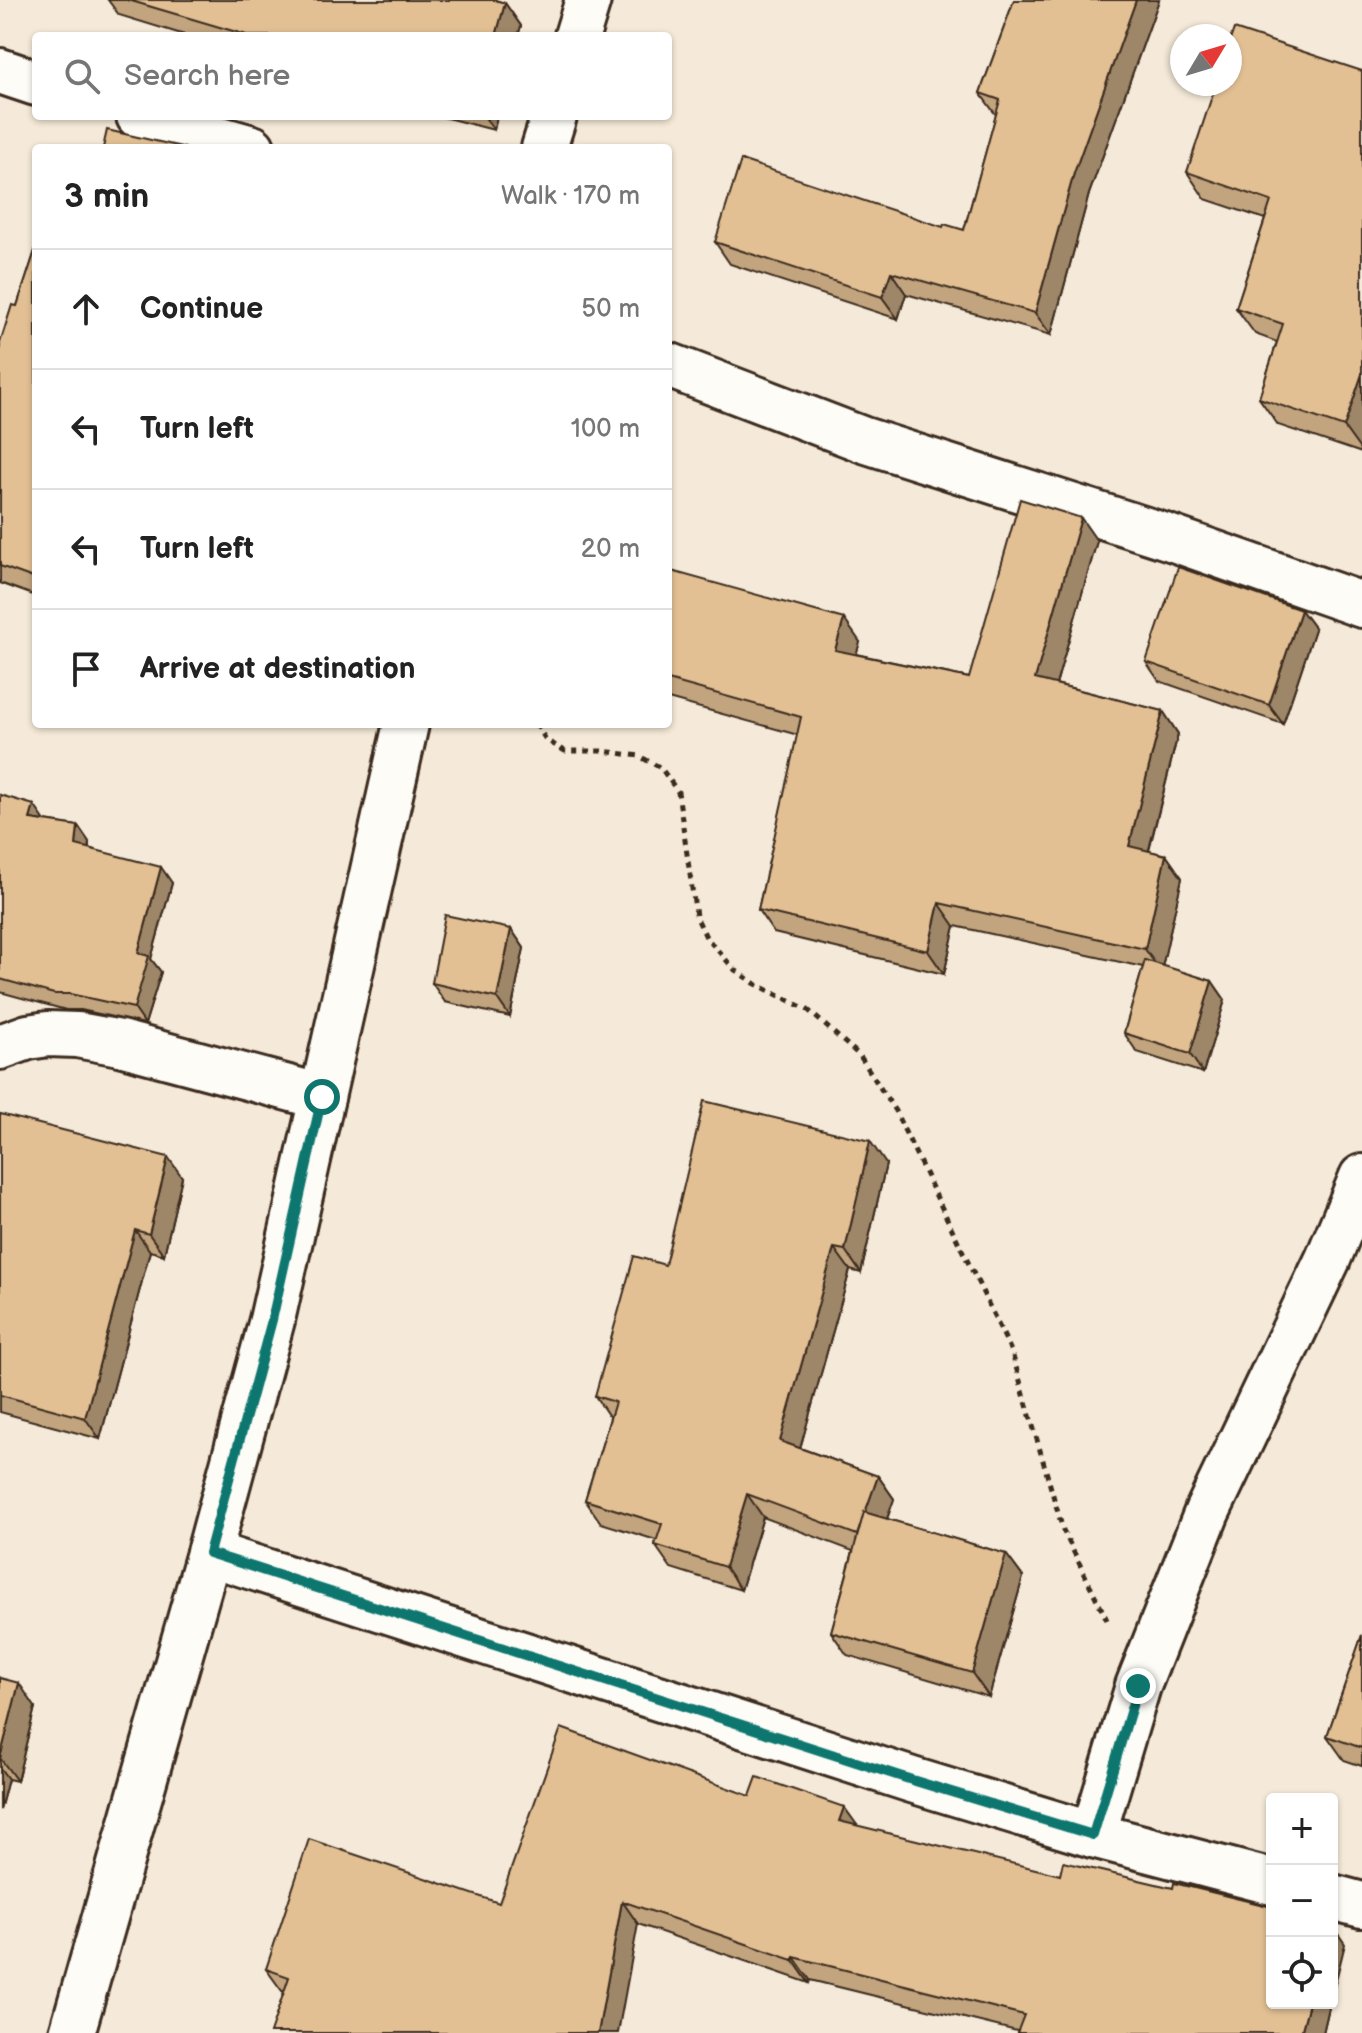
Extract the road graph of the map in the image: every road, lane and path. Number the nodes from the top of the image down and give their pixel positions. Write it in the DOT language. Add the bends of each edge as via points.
graph roads {
  1 [pos="588,0"];
  2 [pos="578,32"];
  3 [pos="0,71"];
  4 [pos="32,82"];
  5 [pos="153,120"];
  6 [pos="553,120"];
  7 [pos="238,144"];
  8 [pos="545,144"];
  9 [pos="672,367"];
  10 [pos="1362,605"];
  11 [pos="405,728"];
  12 [pos="538,728"];
  13 [pos="0,1047"];
  14 [pos="322,1097"];
  15 [pos="1362,1177"];
  16 [pos="209,1553"];
  17 [pos="1138,1686"];
  18 [pos="1093,1835"];
  19 [pos="1266,1880"];
  20 [pos="1338,1899"];
  21 [pos="1362,1905"];
  22 [pos="72,2033"];
  1 -- 2 [label="street"];
  3 -- 4 [label="street"];
  5 -- 7 [label="street"];
  6 -- 8 [label="street"];
  9 -- 10 [label="street" via="864,440"];
  11 -- 14 [label="street"];
  12 -- 17 [label="path" via="546,740 565,751 639,756 661,768 678,792 696,916 706,937 735,970 808,1010 860,1056 895,1111 1012,1353 1063,1530"];
  13 -- 14 [label="street" via="48,1034 77,1035"];
  14 -- 16 [label="street" via="272,1320"];
  15 -- 17 [label="street" via="1207,1512"];
  16 -- 18 [label="street"];
  16 -- 22 [label="street"];
  17 -- 18 [label="street"];
  18 -- 19 [label="street"];
  20 -- 21 [label="street"];
}
